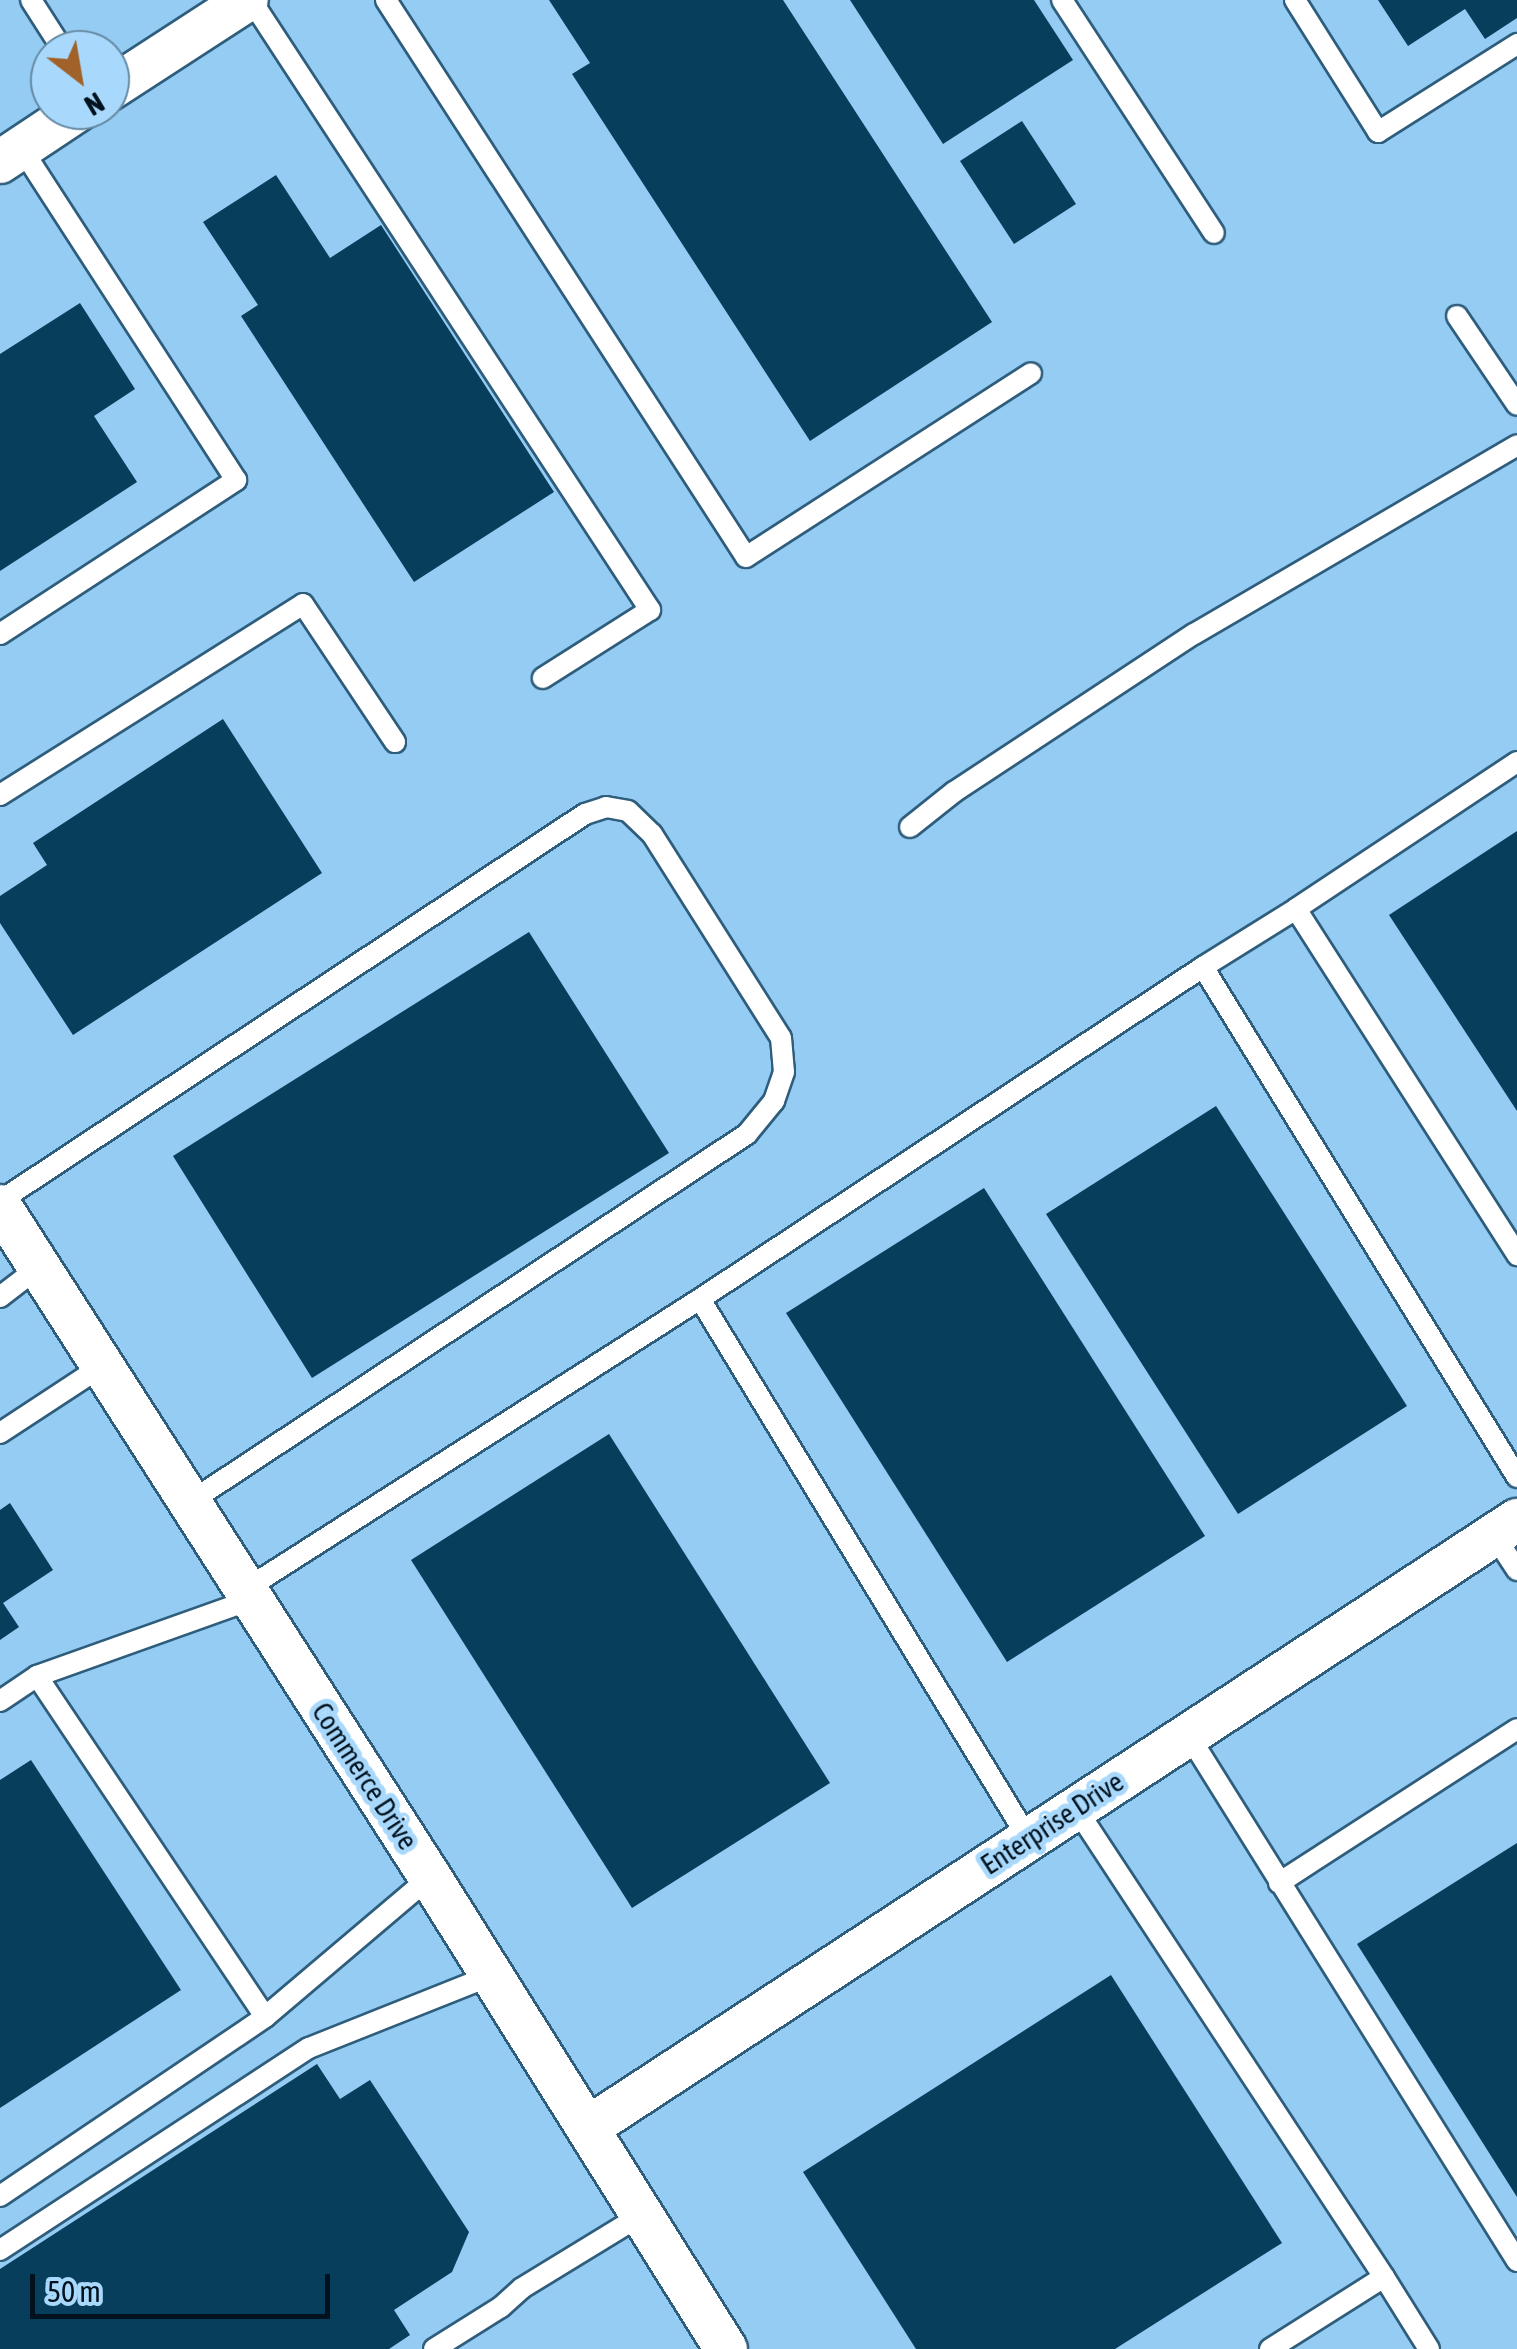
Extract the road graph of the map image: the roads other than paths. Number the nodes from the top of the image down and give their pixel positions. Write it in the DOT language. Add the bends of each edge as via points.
graph roads {
  1 [pos="30,0"];
  2 [pos="249,0"];
  3 [pos="386,0"];
  4 [pos="1062,0"];
  5 [pos="1294,0"];
  6 [pos="50,30"];
  7 [pos="1517,44"];
  8 [pos="130,76"];
  9 [pos="48,130"];
  10 [pos="10,155"];
  11 [pos="1214,233"];
  12 [pos="1457,316"];
  13 [pos="1031,373"];
  14 [pos="1517,405"];
  15 [pos="1517,445"];
  16 [pos="0,634"];
  17 [pos="543,678"];
  18 [pos="395,742"];
  19 [pos="1517,762"];
  20 [pos="0,795"];
  21 [pos="910,827"];
  22 [pos="1296,909"];
  23 [pos="1203,967"];
  24 [pos="0,1203"];
  25 [pos="1517,1255"];
  26 [pos="39,1267"];
  27 [pos="0,1297"];
  28 [pos="700,1299"];
  29 [pos="102,1366"];
  30 [pos="0,1433"];
  31 [pos="1517,1477"];
  32 [pos="190,1502"];
  33 [pos="1506,1528"];
  34 [pos="1517,1570"];
  35 [pos="249,1594"];
  36 [pos="37,1676"];
  37 [pos="0,1701"];
  38 [pos="1517,1729"];
  39 [pos="1188,1736"];
  40 [pos="1074,1806"];
  41 [pos="1028,1838"];
  42 [pos="430,1877"];
  43 [pos="1279,1882"];
  44 [pos="492,1976"];
  45 [pos="265,2017"];
  46 [pos="589,2127"];
  47 [pos="0,2196"];
  48 [pos="643,2214"];
  49 [pos="0,2250"];
  50 [pos="1517,2261"];
  51 [pos="1384,2277"];
  52 [pos="434,2349"];
  53 [pos="726,2349"];
  54 [pos="1270,2349"];
  55 [pos="1429,2349"];
  1 -- 6 [label="lane"];
  2 -- 8 [label="street"];
  2 -- 17 [label="lane" via="650,610"];
  3 -- 13 [label="lane" via="746,556"];
  4 -- 11 [label="lane"];
  5 -- 7 [label="lane" via="1378,132"];
  9 -- 10 [label="street"];
  10 -- 16 [label="lane" via="236,480"];
  12 -- 14 [label="lane"];
  15 -- 21 [label="lane" via="1194,634"];
  18 -- 20 [label="lane" via="303,604"];
  19 -- 22 [label="lane"];
  22 -- 23 [label="lane"];
  22 -- 25 [label="lane"];
  23 -- 28 [label="lane"];
  23 -- 31 [label="lane"];
  24 -- 26 [label="street, Commerce Drive"];
  24 -- 32 [label="lane" via="586,814 606,806 628,811 652,834 781,1038 784,1072 774,1101 747,1134"];
  26 -- 27 [label="lane"];
  26 -- 29 [label="street, Commerce Drive"];
  28 -- 35 [label="lane"];
  28 -- 41 [label="lane"];
  29 -- 30 [label="lane"];
  29 -- 32 [label="street, Commerce Drive"];
  32 -- 35 [label="street, Commerce Drive"];
  33 -- 34 [label="lane"];
  33 -- 39 [label="street, Enterprise Drive"];
  35 -- 36 [label="lane"];
  35 -- 42 [label="street, Commerce Drive"];
  36 -- 37 [label="lane"];
  36 -- 45 [label="lane"];
  38 -- 43 [label="lane"];
  39 -- 40 [label="street, Enterprise Drive"];
  39 -- 43 [label="lane"];
  40 -- 41 [label="street, Enterprise Drive"];
  40 -- 51 [label="lane"];
  41 -- 46 [label="street, Enterprise Drive"];
  42 -- 44 [label="street, Commerce Drive"];
  42 -- 45 [label="lane"];
  43 -- 50 [label="lane"];
  44 -- 46 [label="street, Commerce Drive"];
  44 -- 49 [label="lane" via="309,2048"];
  45 -- 47 [label="lane"];
  46 -- 48 [label="street, Commerce Drive"];
  48 -- 52 [label="lane"];
  48 -- 53 [label="street, Commerce Drive"];
  51 -- 54 [label="lane"];
  51 -- 55 [label="lane"];
}
